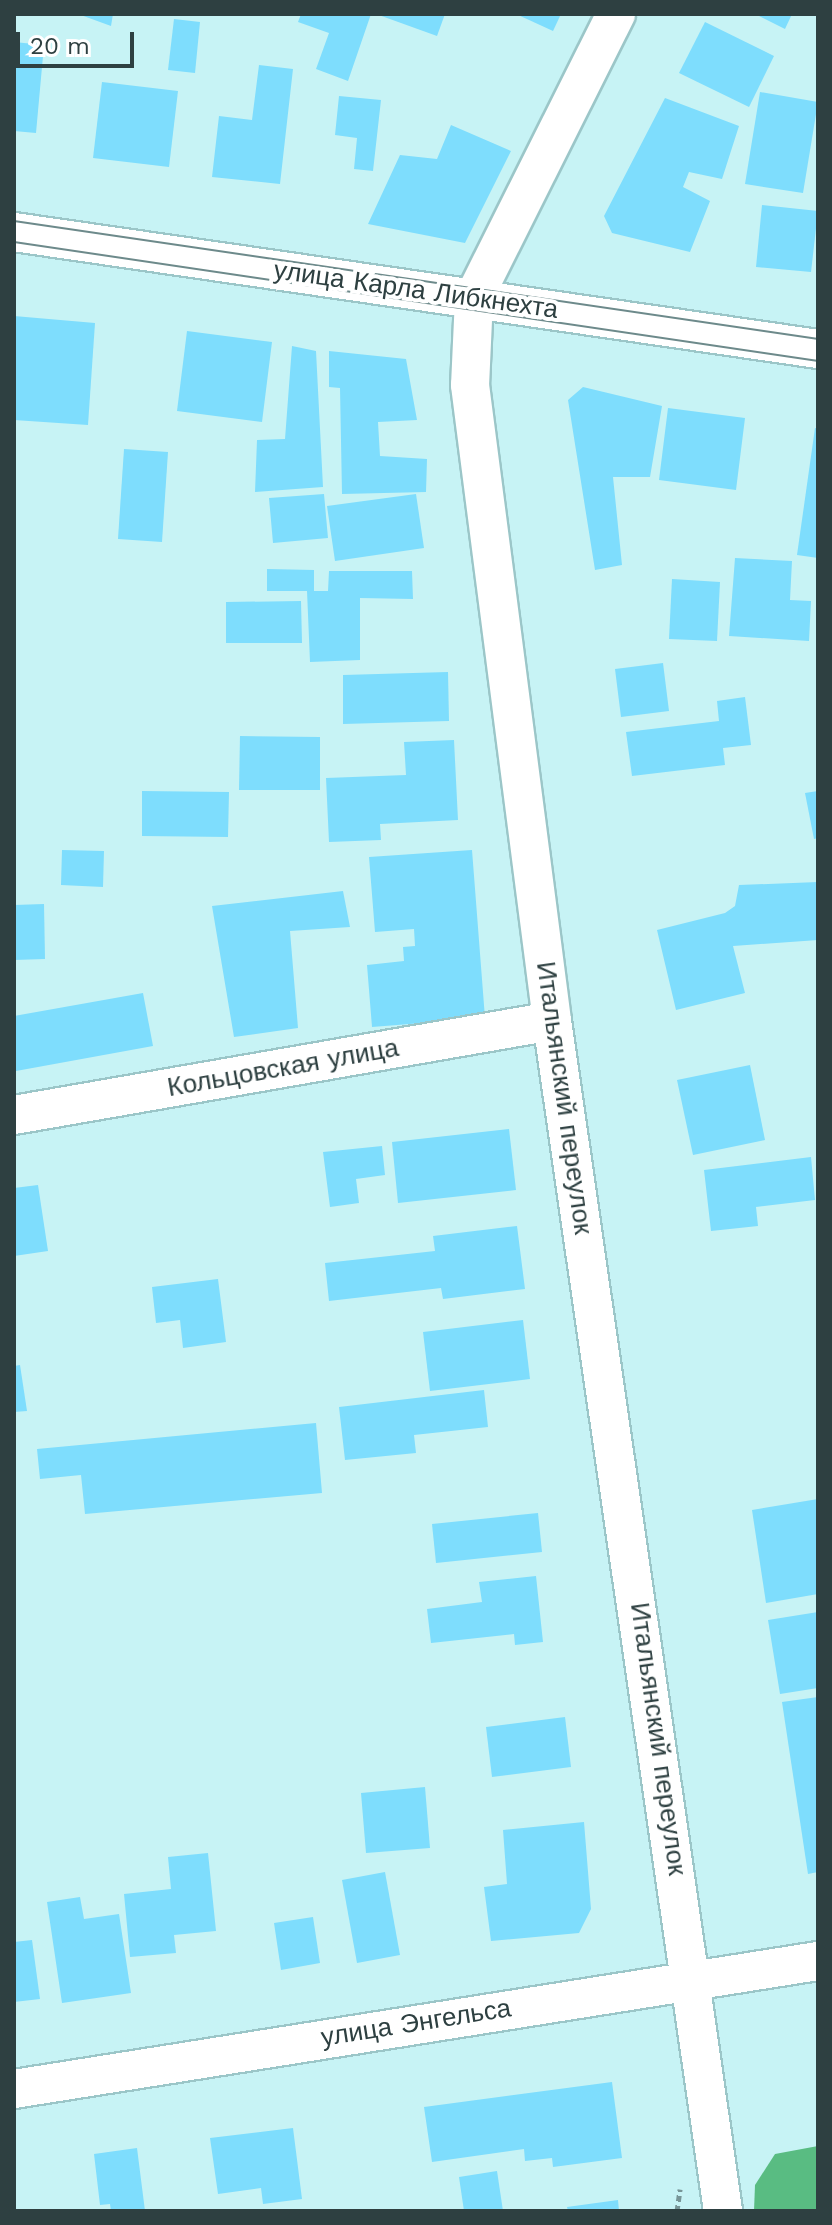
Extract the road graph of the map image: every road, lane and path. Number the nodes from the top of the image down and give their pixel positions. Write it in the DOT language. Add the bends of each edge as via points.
graph roads {
  1 [pos="616,14"];
  2 [pos="14,232"];
  3 [pos="474,298"];
  4 [pos="818,349"];
  5 [pos="552,1021"];
  6 [pos="14,1115"];
  7 [pos="818,1961"];
  8 [pos="693,1978"];
  9 [pos="14,2089"];
  10 [pos="723,2211"];
  1 -- 3 [label="street, Итальянский переулок"];
  2 -- 3 [label="street, улица Карла Либкнехта"];
  3 -- 4 [label="street, улица Карла Либкнехта"];
  3 -- 5 [label="street, Итальянский переулок" via="470,385"];
  5 -- 6 [label="street, Кольцовская улица"];
  5 -- 8 [label="street, Итальянский переулок"];
  7 -- 8 [label="street, улица Энгельса"];
  8 -- 9 [label="street, улица Энгельса"];
  8 -- 10 [label="street, Итальянский переулок"];
}
